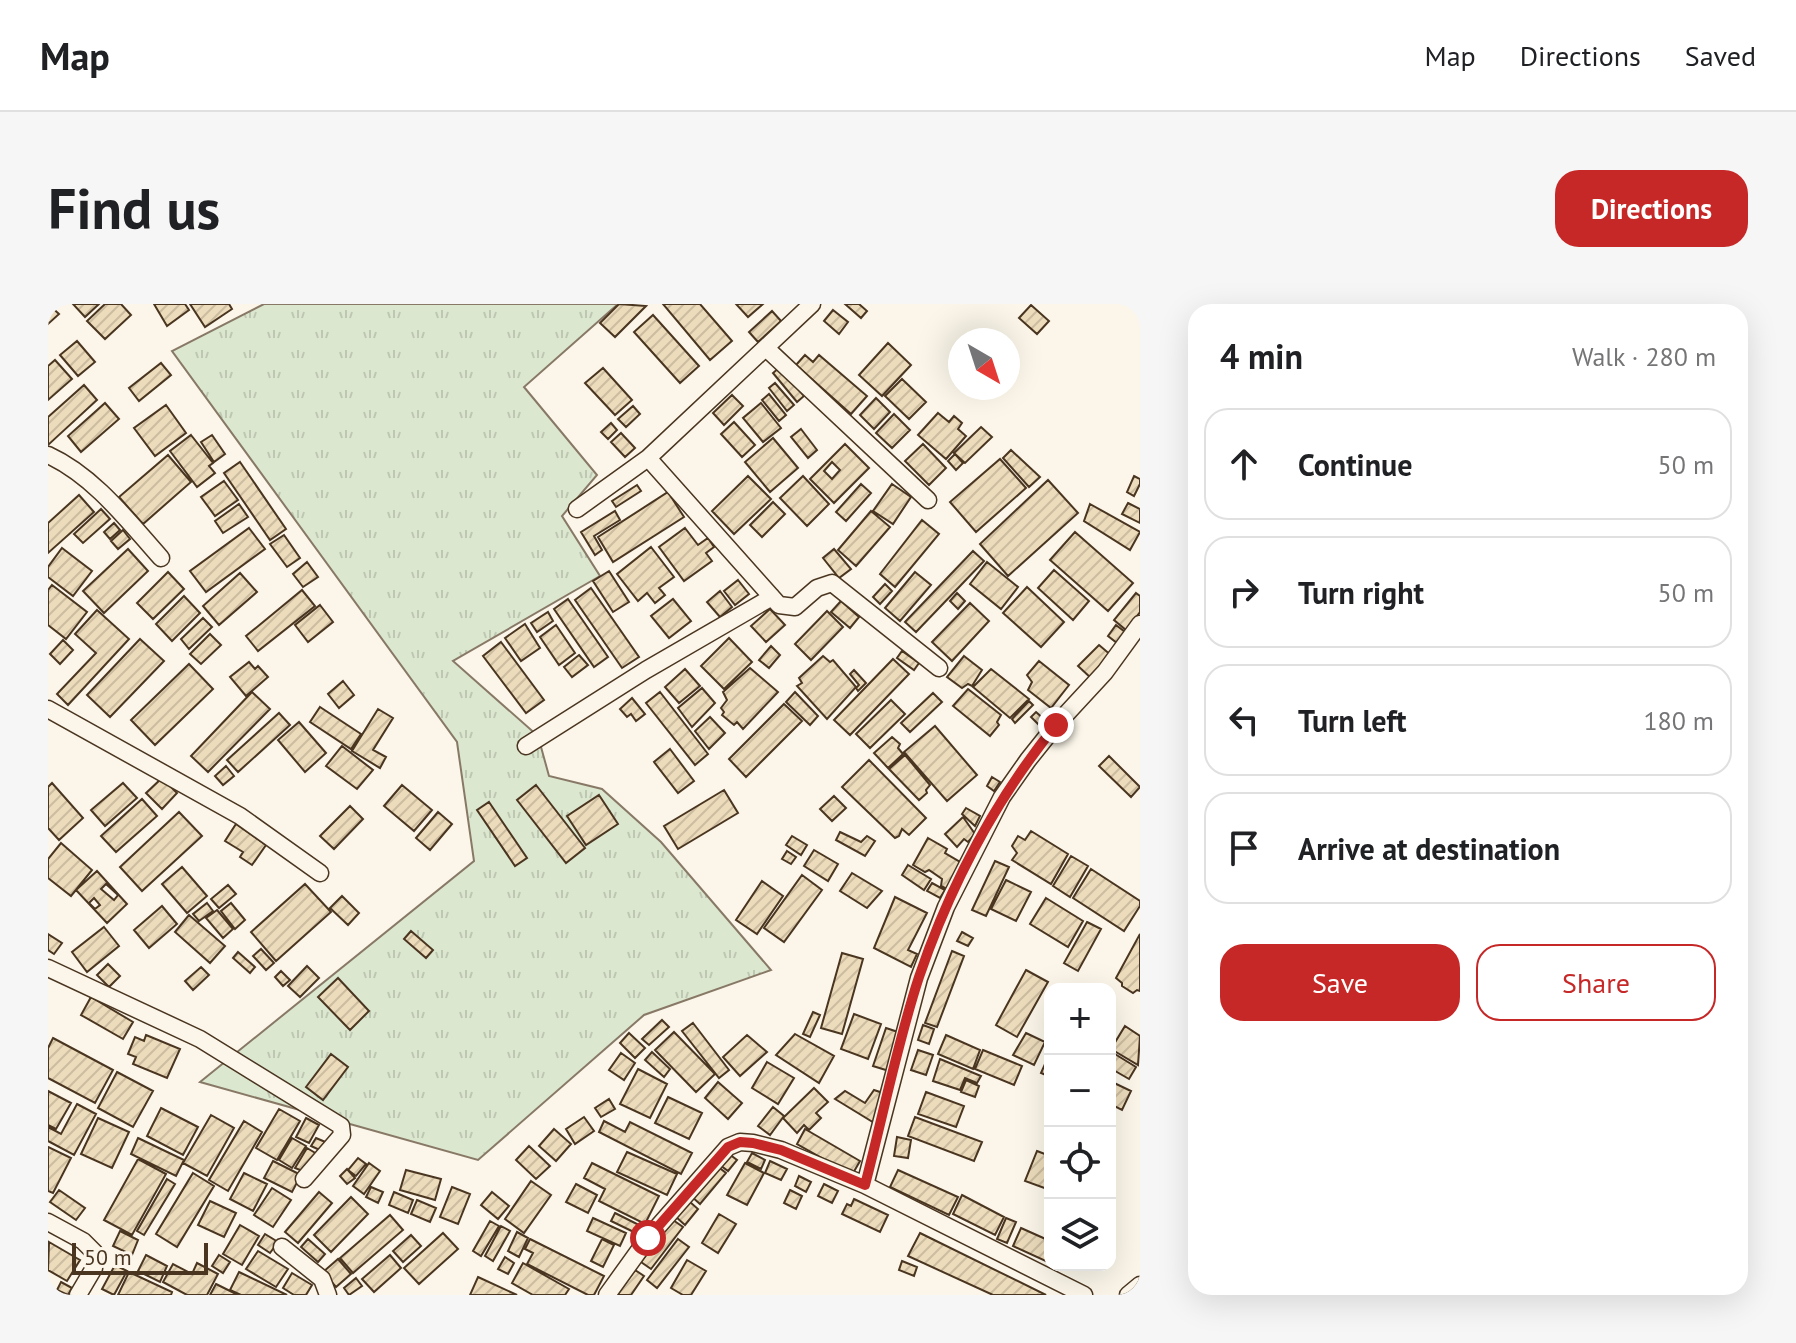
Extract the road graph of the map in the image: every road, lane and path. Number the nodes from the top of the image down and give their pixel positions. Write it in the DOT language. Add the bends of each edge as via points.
graph roads {
  1 [pos="812,304"];
  2 [pos="766,348"];
  3 [pos="48,455"];
  4 [pos="648,458"];
  5 [pos="928,500"];
  6 [pos="577,509"];
  7 [pos="161,558"];
  8 [pos="772,597"];
  9 [pos="1140,624"];
  10 [pos="939,668"];
  11 [pos="48,709"];
  12 [pos="526,746"];
  13 [pos="320,873"];
  14 [pos="50,974"];
  15 [pos="304,1179"];
  16 [pos="865,1185"];
  17 [pos="48,1222"];
  18 [pos="282,1247"];
  19 [pos="1140,1285"];
  20 [pos="78,1295"];
  21 [pos="328,1295"];
  22 [pos="607,1295"];
  23 [pos="1084,1295"];
  24 [pos="1128,1295"];
  1 -- 2 [label="street"];
  2 -- 4 [label="street"];
  2 -- 5 [label="street"];
  3 -- 7 [label="street" via="111,502"];
  4 -- 6 [label="street"];
  4 -- 8 [label="street"];
  8 -- 10 [label="street" via="779,605 795,607 832,583"];
  8 -- 12 [label="street"];
  9 -- 16 [label="street" via="1002,797 946,907 919,978"];
  11 -- 13 [label="street" via="240,816"];
  14 -- 15 [label="street" via="200,1039 341,1126 342,1135"];
  16 -- 22 [label="street" via="781,1150 740,1142 728,1147 648,1238"];
  16 -- 23 [label="street"];
  17 -- 20 [label="street" via="95,1253 94,1268"];
  18 -- 21 [label="street" via="322,1279"];
  19 -- 24 [label="street"];
}
